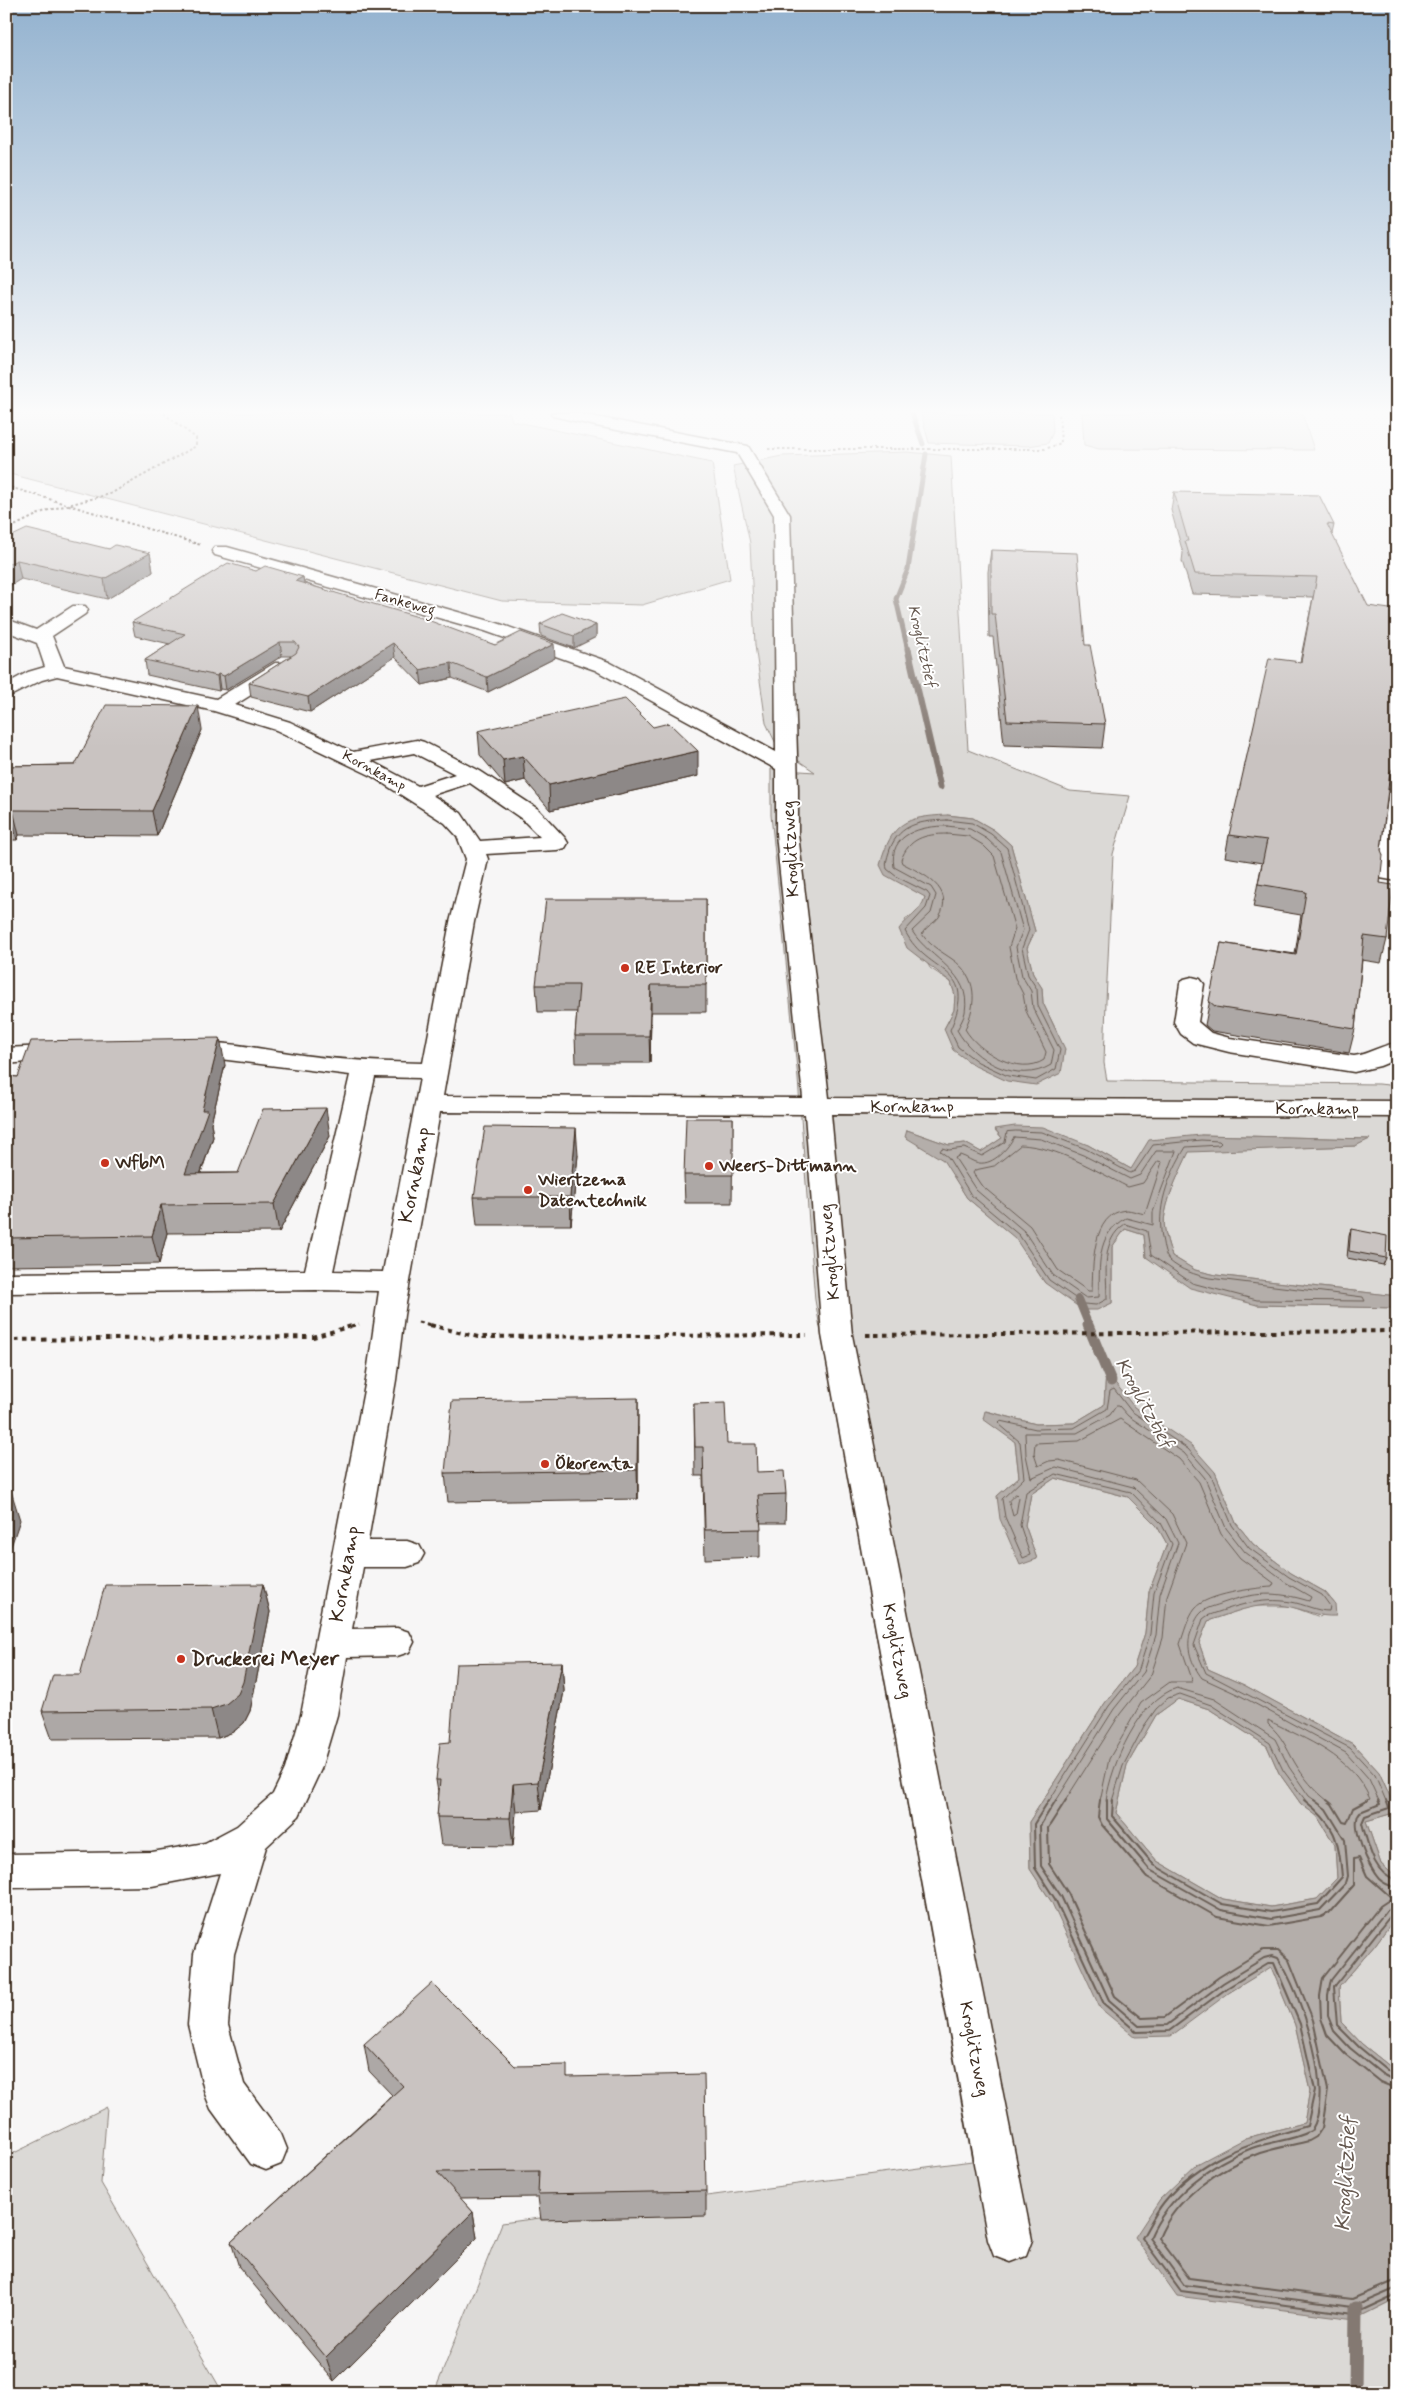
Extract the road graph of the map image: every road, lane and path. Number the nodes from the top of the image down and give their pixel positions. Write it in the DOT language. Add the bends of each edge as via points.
graph roads {
  1 [pos="134,525"];
  2 [pos="782,525"];
  3 [pos="221,551"];
  4 [pos="79,610"];
  5 [pos="6,624"];
  6 [pos="38,637"];
  7 [pos="290,662"];
  8 [pos="56,670"];
  9 [pos="6,692"];
  10 [pos="220,706"];
  11 [pos="352,758"];
  12 [pos="786,766"];
  13 [pos="473,775"];
  14 [pos="416,794"];
  15 [pos="1397,794"];
  16 [pos="473,848"];
  17 [pos="1397,874"];
  18 [pos="1192,984"];
  19 [pos="1397,1051"];
  20 [pos="161,1052"];
  21 [pos="82,1053"];
  22 [pos="6,1056"];
  23 [pos="364,1069"];
  24 [pos="434,1071"];
  25 [pos="428,1104"];
  26 [pos="817,1106"];
  27 [pos="1397,1109"];
  28 [pos="317,1280"];
  29 [pos="395,1282"];
  30 [pos="6,1283"];
  31 [pos="1397,1330"];
  32 [pos="837,1335"];
  33 [pos="313,1337"];
  34 [pos="478,1337"];
  35 [pos="6,1340"];
  36 [pos="349,1554"];
  37 [pos="407,1554"];
  38 [pos="398,1642"];
  39 [pos="332,1643"];
  40 [pos="250,1838"];
  41 [pos="6,1871"];
  42 [pos="266,2149"];
  43 [pos="1010,2240"];
  1 -- 3 [label="path"];
  2 -- 12 [label="street, Kroglitzweg"];
  3 -- 12 [label="street, Fankeweg" via="491,627 602,666"];
  4 -- 6 [label="street"];
  5 -- 6 [label="street"];
  6 -- 8 [label="street" via="44,640"];
  7 -- 10 [label="street"];
  8 -- 9 [label="street, Kornkamp" via="35,676"];
  8 -- 10 [label="street, Kornkamp"];
  10 -- 11 [label="street, Kornkamp" via="283,726"];
  11 -- 13 [label="street" via="416,746"];
  11 -- 14 [label="street, Kornkamp"];
  12 -- 26 [label="street, Kroglitzweg" via="787,834"];
  13 -- 14 [label="street"];
  13 -- 16 [label="street" via="530,814 557,843"];
  14 -- 16 [label="street, Kornkamp" via="453,818"];
  15 -- 17 [label="street" via="1388,873"];
  16 -- 24 [label="street, Kornkamp" via="477,860"];
  18 -- 19 [label="street" via="1186,1022 1202,1038 1354,1064"];
  20 -- 23 [label="street" via="220,1051"];
  21 -- 22 [label="street"];
  23 -- 24 [label="street"];
  23 -- 28 [label="street"];
  24 -- 25 [label="street, Kornkamp"];
  25 -- 26 [label="street, Kornkamp"];
  25 -- 29 [label="street, Kornkamp"];
  26 -- 27 [label="street, Kornkamp"];
  26 -- 32 [label="street, Kroglitzweg"];
  28 -- 29 [label="street"];
  28 -- 30 [label="street"];
  29 -- 36 [label="street, Kornkamp" via="381,1380"];
  31 -- 32 [label="path"];
  32 -- 34 [label="path"];
  32 -- 43 [label="street, Kroglitzweg"];
  33 -- 35 [label="path"];
  36 -- 37 [label="street"];
  36 -- 39 [label="street, Kornkamp"];
  38 -- 39 [label="street"];
  39 -- 40 [label="street, Kornkamp" via="319,1715 303,1769 286,1805"];
  40 -- 41 [label="street, Kornkamp" via="211,1859 152,1869"];
  40 -- 42 [label="street" via="214,1954 208,2025 226,2094"];
}
